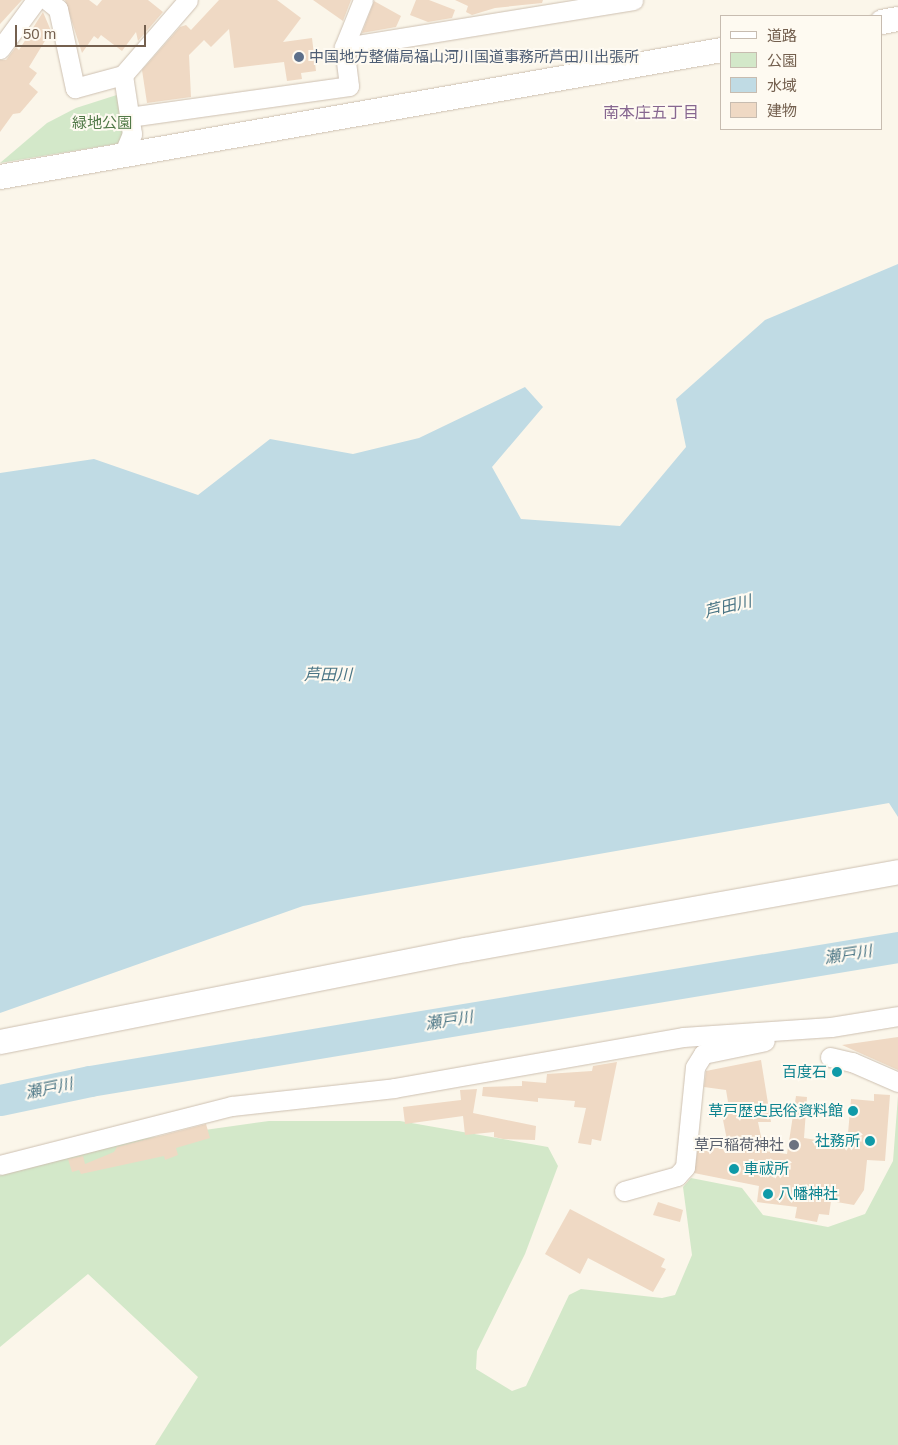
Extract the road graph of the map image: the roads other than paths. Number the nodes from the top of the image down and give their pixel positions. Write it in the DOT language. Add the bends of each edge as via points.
graph roads {
  1 [pos="36,0"];
  2 [pos="47,0"];
  3 [pos="188,0"];
  4 [pos="363,0"];
  5 [pos="633,0"];
  6 [pos="596,3"];
  7 [pos="898,19"];
  8 [pos="883,22"];
  9 [pos="344,46"];
  10 [pos="0,49"];
  11 [pos="720,50"];
  12 [pos="123,75"];
  13 [pos="129,117"];
  14 [pos="123,155"];
  15 [pos="0,177"];
  16 [pos="898,872"];
  17 [pos="898,1016"];
  18 [pos="794,1030"];
  19 [pos="0,1042"];
  20 [pos="830,1057"];
  21 [pos="898,1082"];
  22 [pos="0,1165"];
  23 [pos="624,1191"];
  1 -- 10 [label="street"];
  2 -- 12 [label="street" via="58,9 75,88"];
  3 -- 12 [label="street"];
  4 -- 9 [label="street"];
  5 -- 6 [label="street"];
  6 -- 9 [label="street"];
  7 -- 8 [label="street"];
  9 -- 13 [label="street" via="349,86"];
  11 -- 14 [label="street"];
  12 -- 13 [label="street"];
  13 -- 14 [label="street" via="132,134"];
  14 -- 15 [label="street"];
  16 -- 19 [label="street" via="475,948"];
  17 -- 18 [label="street"];
  18 -- 22 [label="street" via="683,1037 394,1088 232,1106"];
  18 -- 23 [label="street" via="780,1038 703,1054 695,1067 685,1167 677,1176"];
  20 -- 21 [label="street" via="852,1062"];
}
